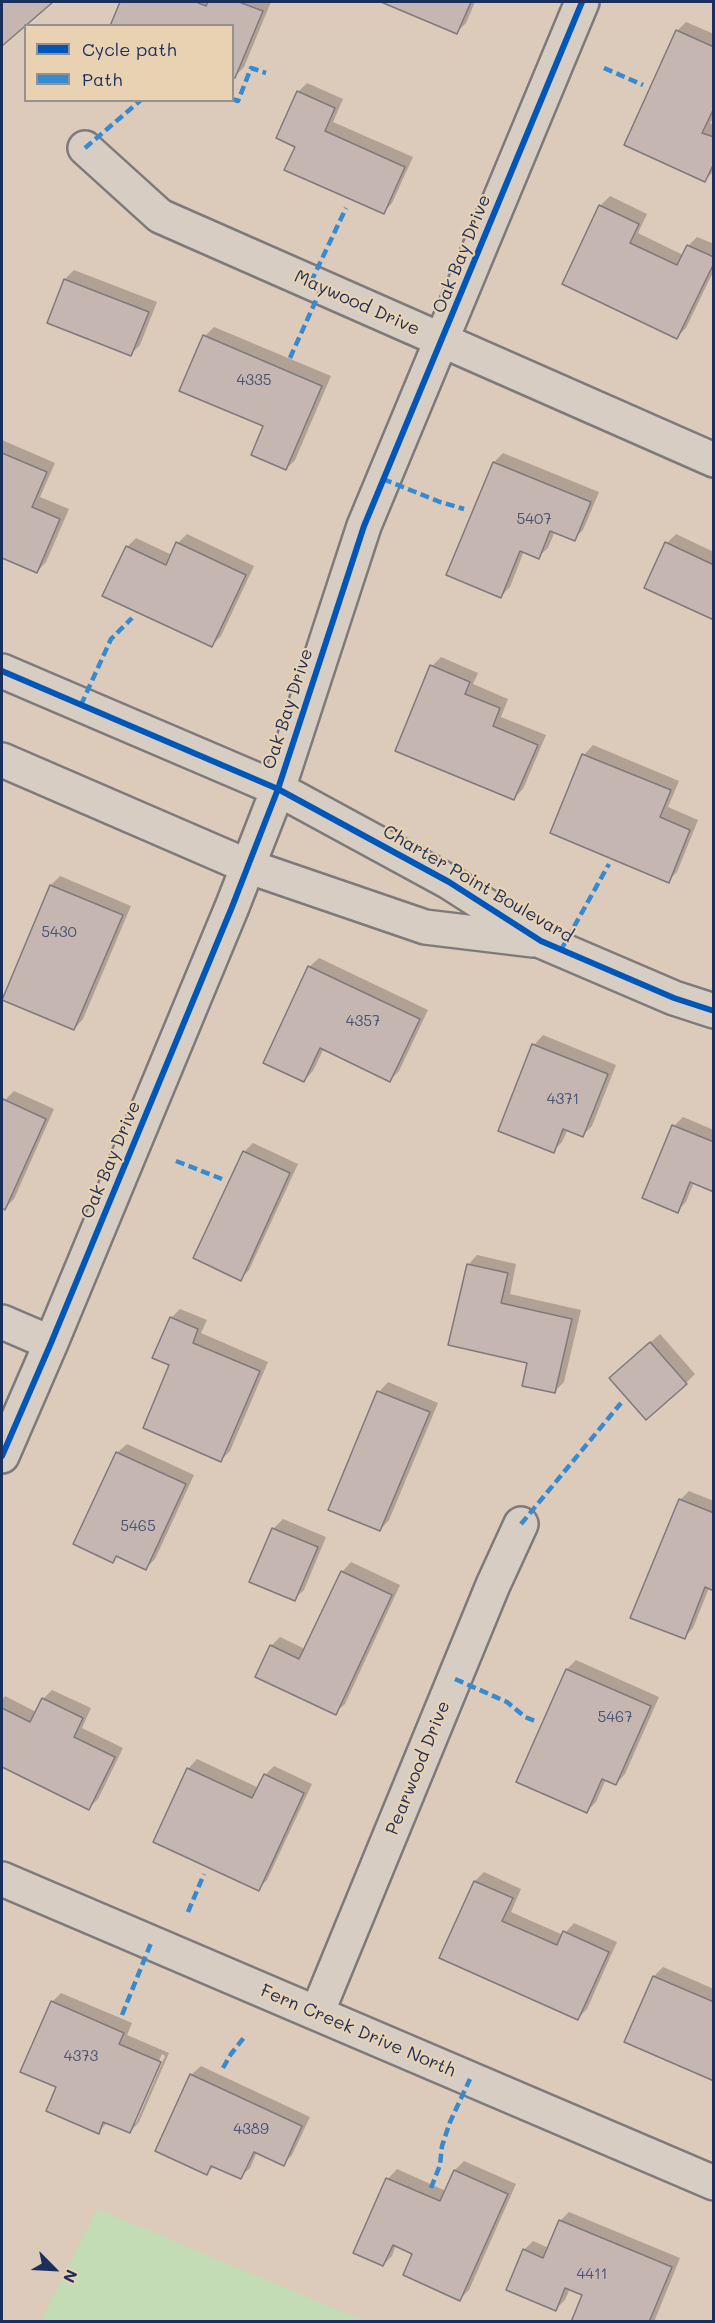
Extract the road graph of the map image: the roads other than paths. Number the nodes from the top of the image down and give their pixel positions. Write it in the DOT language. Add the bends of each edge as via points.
graph roads {
  1 [pos="582,2"];
  2 [pos="85,148"];
  3 [pos="443,340"];
  4 [pos="714,459"];
  5 [pos="2,671"];
  6 [pos="2,760"];
  7 [pos="278,789"];
  8 [pos="247,866"];
  9 [pos="541,941"];
  10 [pos="714,1011"];
  11 [pos="2,1322"];
  12 [pos="51,1343"];
  13 [pos="2,1456"];
  14 [pos="521,1524"];
  15 [pos="2,1879"];
  16 [pos="317,2013"];
  17 [pos="714,2183"];
  1 -- 3 [label="street, Oak Bay Drive"];
  2 -- 3 [label="street, Maywood Drive" via="160,216"];
  3 -- 4 [label="street, Maywood Drive"];
  3 -- 7 [label="street, Oak Bay Drive" via="364,526"];
  5 -- 7 [label="street, Charter Point Boulevard"];
  6 -- 8 [label="street, Charter Point Boulevard"];
  7 -- 8 [label="street, Oak Bay Drive"];
  7 -- 9 [label="street, Charter Point Boulevard" via="449,882"];
  8 -- 9 [label="street, Charter Point Boulevard" via="424,927"];
  8 -- 12 [label="street, Oak Bay Drive"];
  9 -- 10 [label="street, Charter Point Boulevard"];
  11 -- 12 [label="street"];
  12 -- 13 [label="street, Oak Bay Drive"];
  14 -- 16 [label="street, Pearwood Drive"];
  15 -- 16 [label="street, Fern Creek Drive North"];
  16 -- 17 [label="street, Fern Creek Drive North"];
}
